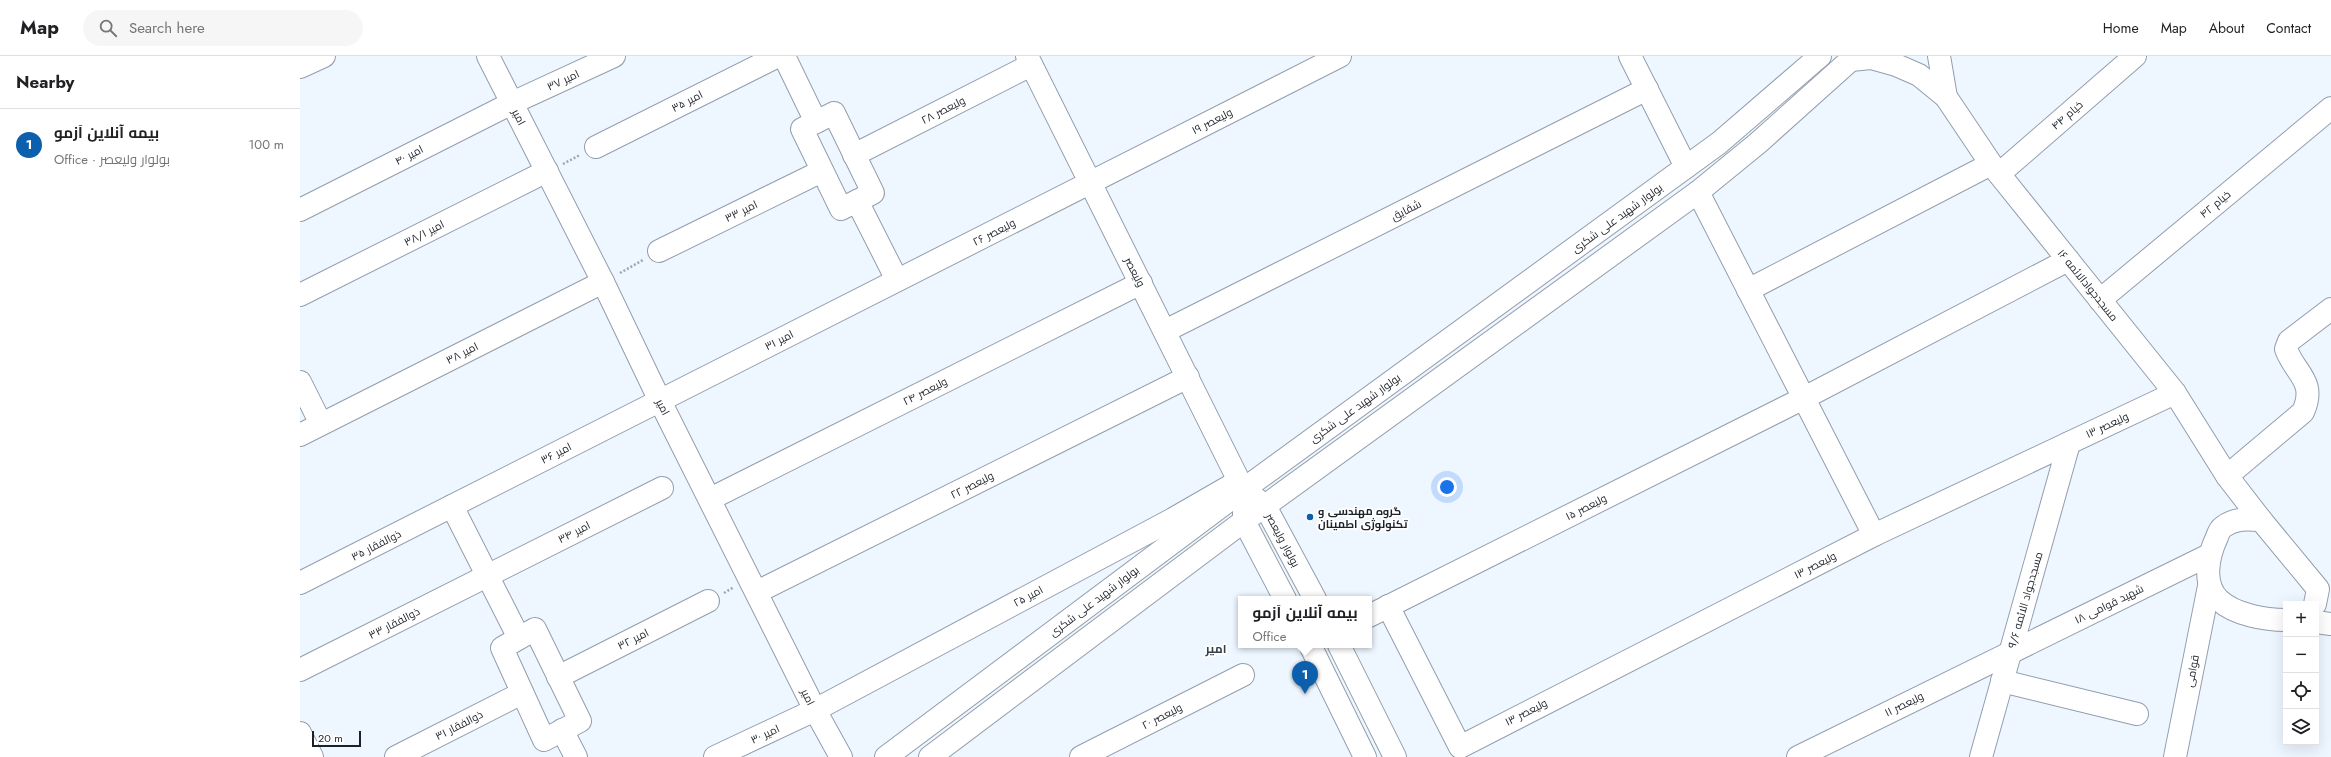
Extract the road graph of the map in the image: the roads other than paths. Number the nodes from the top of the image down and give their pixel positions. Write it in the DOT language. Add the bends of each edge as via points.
graph roads {
  1 [pos="324,56"];
  2 [pos="488,56"];
  3 [pos="614,56"];
  4 [pos="778,56"];
  5 [pos="784,56"];
  6 [pos="1630,56"];
  7 [pos="1820,56"];
  8 [pos="1940,56"];
  9 [pos="2135,56"];
  10 [pos="1335,57"];
  11 [pos="1853,58"];
  12 [pos="1029,61"];
  13 [pos="300,67"];
  14 [pos="1646,89"];
  15 [pos="1946,97"];
  16 [pos="512,104"];
  17 [pos="2331,108"];
  18 [pos="816,122"];
  19 [pos="596,147"];
  20 [pos="854,155"];
  21 [pos="1686,167"];
  22 [pos="1995,169"];
  23 [pos="822,171"];
  24 [pos="547,172"];
  25 [pos="1090,183"];
  26 [pos="1698,192"];
  27 [pos="857,201"];
  28 [pos="302,205"];
  29 [pos="659,251"];
  30 [pos="2068,260"];
  31 [pos="897,280"];
  32 [pos="603,282"];
  33 [pos="1141,283"];
  34 [pos="1748,290"];
  35 [pos="300,295"];
  36 [pos="2100,300"];
  37 [pos="2331,309"];
  38 [pos="1165,331"];
  39 [pos="1188,377"];
  40 [pos="300,382"];
  41 [pos="2175,394"];
  42 [pos="1804,398"];
  43 [pos="660,401"];
  44 [pos="1337,421"];
  45 [pos="322,424"];
  46 [pos="300,435"];
  47 [pos="2069,443"];
  48 [pos="1350,444"];
  49 [pos="2227,476"];
  50 [pos="1242,485"];
  51 [pos="662,488"];
  52 [pos="710,499"];
  53 [pos="452,506"];
  54 [pos="1265,506"];
  55 [pos="2261,520"];
  56 [pos="1244,521"];
  57 [pos="2222,527"];
  58 [pos="1874,535"];
  59 [pos="2209,555"];
  60 [pos="487,576"];
  61 [pos="300,583"];
  62 [pos="754,586"];
  63 [pos="2209,586"];
  64 [pos="1283,596"];
  65 [pos="1313,596"];
  66 [pos="2317,596"];
  67 [pos="708,601"];
  68 [pos="1388,606"];
  69 [pos="2331,608"];
  70 [pos="2232,609"];
  71 [pos="1372,614"];
  72 [pos="2283,620"];
  73 [pos="2319,622"];
  74 [pos="2331,624"];
  75 [pos="2200,633"];
  76 [pos="518,638"];
  77 [pos="1311,648"];
  78 [pos="1340,648"];
  79 [pos="2010,652"];
  80 [pos="300,670"];
  81 [pos="1243,675"];
  82 [pos="558,677"];
  83 [pos="2002,681"];
  84 [pos="522,693"];
  85 [pos="815,710"];
  86 [pos="2137,714"];
  87 [pos="562,730"];
  88 [pos="300,733"];
  89 [pos="312,757"];
  90 [pos="396,757"];
  91 [pos="576,757"];
  92 [pos="714,757"];
  93 [pos="841,757"];
  94 [pos="886,757"];
  95 [pos="930,757"];
  96 [pos="1081,757"];
  97 [pos="1365,757"];
  98 [pos="1395,757"];
  99 [pos="1798,757"];
  100 [pos="1981,757"];
  101 [pos="2175,757"];
  1 -- 13 [label="street"];
  2 -- 16 [label="street, امیر"];
  3 -- 16 [label="street, امیر ۳۷"];
  4 -- 19 [label="street, امیر ۳۵"];
  5 -- 18 [label="street"];
  6 -- 14 [label="street"];
  7 -- 21 [label="street, بولوار شهید علی شکری" via="1719,143"];
  8 -- 15 [label="street"];
  9 -- 22 [label="street, خیام ۴۴"];
  10 -- 25 [label="street, ولیعصر ۱۹"];
  11 -- 15 [label="street" via="1871,58 1896,65 1919,75"];
  11 -- 26 [label="street" via="1758,143"];
  12 -- 20 [label="street, ولیعصر ۲۸"];
  12 -- 25 [label="street, ولیعصر"];
  14 -- 21 [label="street"];
  14 -- 38 [label="street, شقایق"];
  15 -- 22 [label="street, مسجدجوادالائمه ۱۶"];
  16 -- 24 [label="street, امیر"];
  16 -- 28 [label="street, امیر ۴۰"];
  17 -- 36 [label="street, خیام ۴۲"];
  18 -- 20 [label="street" via="834,113"];
  18 -- 23 [label="street" via="802,129"];
  20 -- 27 [label="street" via="873,193"];
  21 -- 44 [label="street, بولوار شهید علی شکری"];
  22 -- 30 [label="street, مسجدجوادالائمه ۱۶"];
  22 -- 34 [label="street, خیام ۴۴"];
  23 -- 27 [label="street" via="841,209"];
  23 -- 29 [label="street, امیر ۳۳"];
  24 -- 32 [label="street, امیر"];
  24 -- 35 [label="street, امیر ۳۸/۱"];
  25 -- 31 [label="street, ولیعصر ۲۶"];
  25 -- 33 [label="street, ولیعصر"];
  26 -- 34 [label="street"];
  26 -- 48 [label="street"];
  27 -- 31 [label="street"];
  30 -- 36 [label="street, مسجدجوادالائمه ۱۶"];
  30 -- 42 [label="street, ولیعصر ۱۵"];
  31 -- 43 [label="street, امیر ۳۱"];
  32 -- 43 [label="street, امیر"];
  32 -- 45 [label="street, امیر ۳۸"];
  33 -- 38 [label="street, ولیعصر"];
  33 -- 52 [label="street, ولیعصر ۲۴"];
  34 -- 42 [label="street"];
  36 -- 41 [label="street, مسجدجوادالائمه ۱۶"];
  37 -- 49 [label="street" via="2289,341 2286,349 2308,388 2303,412"];
  38 -- 39 [label="street, ولیعصر"];
  39 -- 50 [label="street, ولیعصر"];
  39 -- 62 [label="street, ولیعصر ۲۲"];
  40 -- 45 [label="street"];
  41 -- 47 [label="street, ولیعصر ۱۳"];
  41 -- 49 [label="street, مسجدجوادالائمه ۱۶"];
  42 -- 58 [label="street"];
  42 -- 68 [label="street, ولیعصر ۱۵"];
  43 -- 52 [label="street, امیر"];
  43 -- 53 [label="street, امیر ۳۶"];
  44 -- 48 [label="street"];
  44 -- 50 [label="street, بولوار شهید علی شکری"];
  45 -- 46 [label="street, امیر ۳۸"];
  47 -- 58 [label="street, ولیعصر ۱۳"];
  47 -- 79 [label="street, مسجدجواد الائمه ۹/۶"];
  48 -- 54 [label="street"];
  49 -- 55 [label="street"];
  49 -- 57 [label="street" via="2232,497"];
  50 -- 54 [label="street, بولوار ولیعصر"];
  50 -- 56 [label="street"];
  50 -- 85 [label="street, امیر ۲۵" via="1173,519"];
  50 -- 94 [label="street, بولوار شهید علی شکری"];
  51 -- 60 [label="street, امیر ۳۴"];
  52 -- 62 [label="street, امیر"];
  53 -- 60 [label="street"];
  53 -- 61 [label="street, ذوالفقار ۳۵"];
  54 -- 56 [label="street"];
  54 -- 65 [label="street, بولوار ولیعصر"];
  55 -- 57 [label="street" via="2239,519"];
  55 -- 66 [label="street"];
  56 -- 64 [label="street"];
  56 -- 95 [label="street"];
  57 -- 59 [label="street"];
  58 -- 68 [label="street, ولیعصر ۱۳" via="1460,747"];
  59 -- 63 [label="street, قوامی"];
  59 -- 79 [label="street, شهید قوامی ۱۸"];
  60 -- 76 [label="street"];
  60 -- 80 [label="street, ذوالفقار ۳۳"];
  62 -- 85 [label="street, امیر"];
  63 -- 70 [label="street" via="2218,600"];
  63 -- 75 [label="street, قوامی"];
  66 -- 69 [label="street"];
  67 -- 82 [label="street, امیر ۳۲"];
  68 -- 71 [label="street, ولیعصر ۱۵"];
  70 -- 72 [label="street"];
  70 -- 75 [label="street" via="2216,614"];
  73 -- 74 [label="street"];
  75 -- 101 [label="street, قوامی"];
  76 -- 82 [label="street" via="535,629"];
  76 -- 84 [label="street" via="502,648"];
  77 -- 97 [label="street"];
  78 -- 98 [label="street"];
  79 -- 83 [label="street, مسجدجواد الائمه ۹/۶"];
  79 -- 99 [label="street, ولیعصر ۱۱"];
  81 -- 96 [label="street, ولیعصر ۲۰"];
  82 -- 87 [label="street" via="580,721"];
  83 -- 86 [label="street"];
  83 -- 100 [label="street, مسجدجواد الائمه ۹/۶"];
  84 -- 87 [label="street" via="544,740"];
  84 -- 90 [label="street, ذوالفقار ۳۱"];
  85 -- 92 [label="street, امیر ۳۰"];
  85 -- 93 [label="street, امیر"];
  87 -- 91 [label="street"];
  88 -- 89 [label="street"];
}
